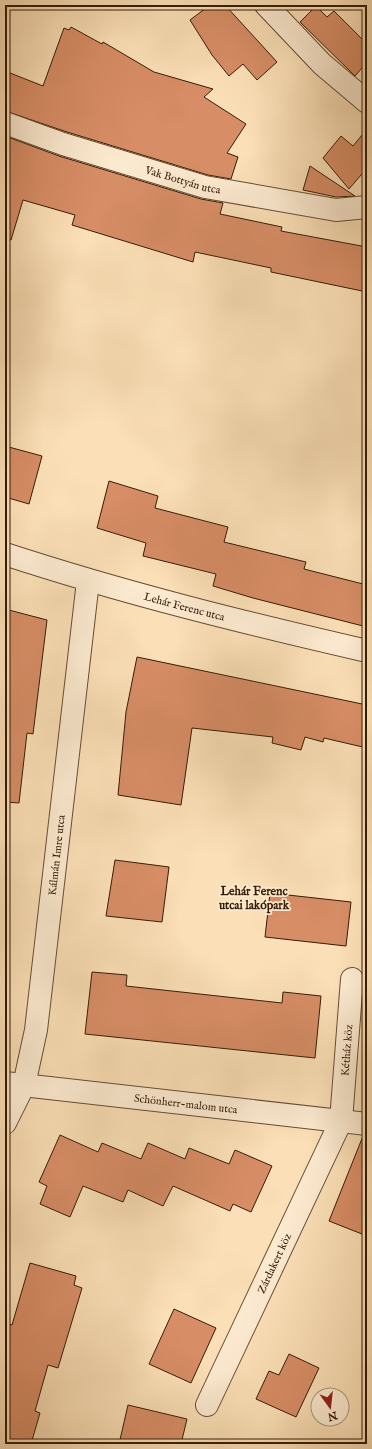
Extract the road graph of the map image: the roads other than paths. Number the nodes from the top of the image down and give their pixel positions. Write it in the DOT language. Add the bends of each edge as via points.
graph roads {
  1 [pos="266,5"];
  2 [pos="367,102"];
  3 [pos="5,123"];
  4 [pos="367,207"];
  5 [pos="5,554"];
  6 [pos="88,581"];
  7 [pos="367,651"];
  8 [pos="352,979"];
  9 [pos="15,1084"];
  10 [pos="341,1121"];
  11 [pos="5,1123"];
  12 [pos="367,1124"];
  13 [pos="207,1405"];
  1 -- 2 [label="street" via="322,64"];
  3 -- 4 [label="street, Vak Bottyán utca" via="63,144 205,187 336,210"];
  5 -- 6 [label="street, Lehár Ferenc utca"];
  6 -- 7 [label="street, Lehár Ferenc utca" via="250,624"];
  6 -- 9 [label="street, Kálmán Imre utca" via="36,1030"];
  8 -- 10 [label="street, Kétház köz"];
  9 -- 10 [label="street, Schönherr-malom utca"];
  9 -- 11 [label="street, Kálmán Imre utca"];
  10 -- 12 [label="street, Schönherr-malom utca"];
  10 -- 13 [label="street, Zárdakert köz"];
}
